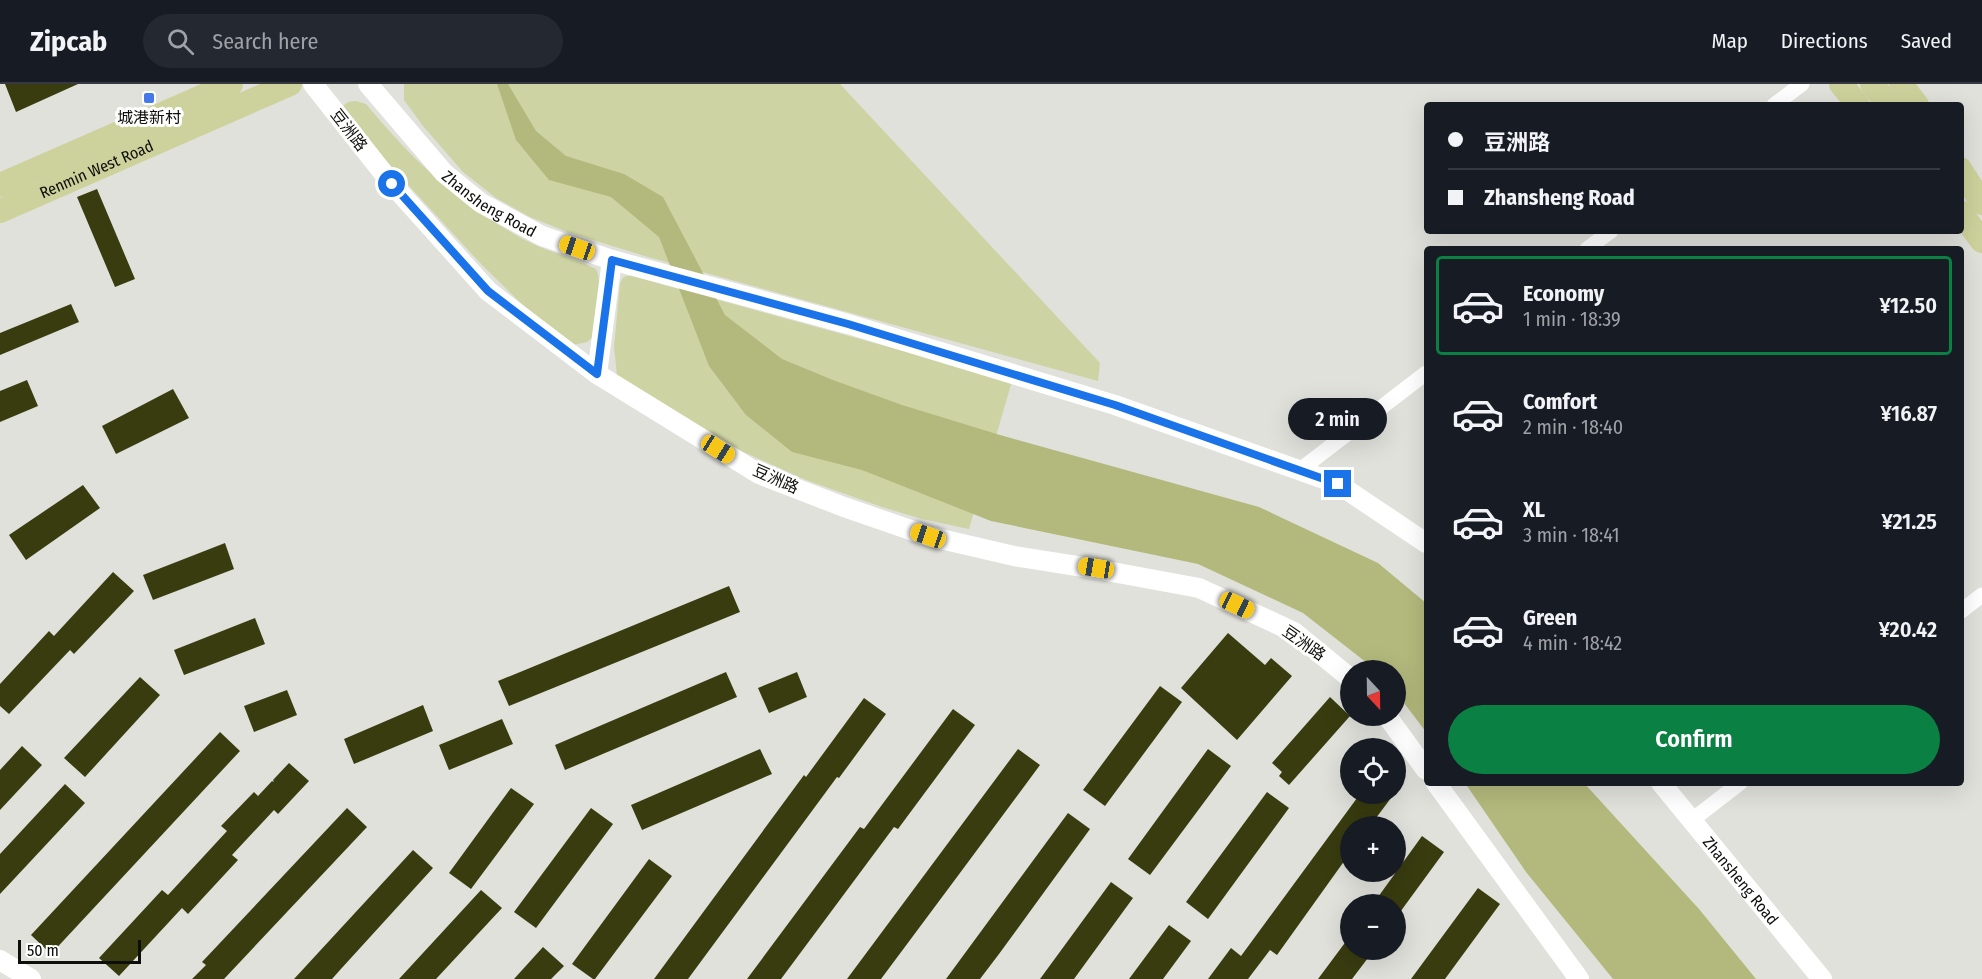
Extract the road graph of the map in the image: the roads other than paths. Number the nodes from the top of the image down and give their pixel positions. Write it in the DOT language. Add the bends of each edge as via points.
graph roads {
  1 [pos="231,84"];
  2 [pos="290,84"];
  3 [pos="313,84"];
  4 [pos="368,84"];
  5 [pos="1802,84"];
  6 [pos="1841,84"];
  7 [pos="1872,84"];
  8 [pos="1901,84"];
  9 [pos="1778,102"];
  10 [pos="1855,102"];
  11 [pos="1886,102"];
  12 [pos="1915,102"];
  13 [pos="1964,175"];
  14 [pos="0,184"];
  15 [pos="1964,196"];
  16 [pos="1982,203"];
  17 [pos="0,211"];
  18 [pos="1964,217"];
  19 [pos="1982,219"];
  20 [pos="1964,231"];
  21 [pos="1607,234"];
  22 [pos="1982,242"];
  23 [pos="1591,246"];
  24 [pos="1982,251"];
  25 [pos="612,260"];
  26 [pos="597,374"];
  27 [pos="1424,375"];
  28 [pos="1300,470"];
  29 [pos="1424,542"];
  30 [pos="1982,595"];
  31 [pos="1964,609"];
  32 [pos="1340,670"];
  33 [pos="1394,726"];
  34 [pos="1424,767"];
  35 [pos="1438,786"];
  36 [pos="1664,786"];
  37 [pos="1736,786"];
  38 [pos="1692,820"];
  39 [pos="0,960"];
  40 [pos="31,979"];
  41 [pos="1580,979"];
  42 [pos="1822,979"];
  1 -- 14 [label="main road, Renmin West Road"];
  2 -- 17 [label="main road, Renmin West Road"];
  3 -- 26 [label="street, 豆洲路" via="392,184 488,291"];
  4 -- 25 [label="street, Zhansheng Road" via="444,173 481,203 542,236"];
  5 -- 9 [label="street"];
  6 -- 10 [label="main road"];
  7 -- 11 [label="main road"];
  8 -- 12 [label="main road"];
  13 -- 16 [label="main road"];
  15 -- 19 [label="main road"];
  18 -- 22 [label="main road"];
  20 -- 24 [label="main road"];
  21 -- 23 [label="street"];
  25 -- 26 [label="street"];
  25 -- 28 [label="street, Zhansheng Road" via="848,324 1115,405"];
  26 -- 32 [label="street, 豆洲路" via="759,474 928,536 1014,556 1199,588 1294,632"];
  27 -- 28 [label="street"];
  28 -- 29 [label="street, Zhansheng Road" via="1338,484"];
  30 -- 31 [label="street"];
  33 -- 34 [label="street"];
  35 -- 41 [label="street"];
  36 -- 38 [label="street, Zhansheng Road"];
  37 -- 38 [label="street"];
  38 -- 42 [label="street, Zhansheng Road"];
  39 -- 40 [label="street"];
}
